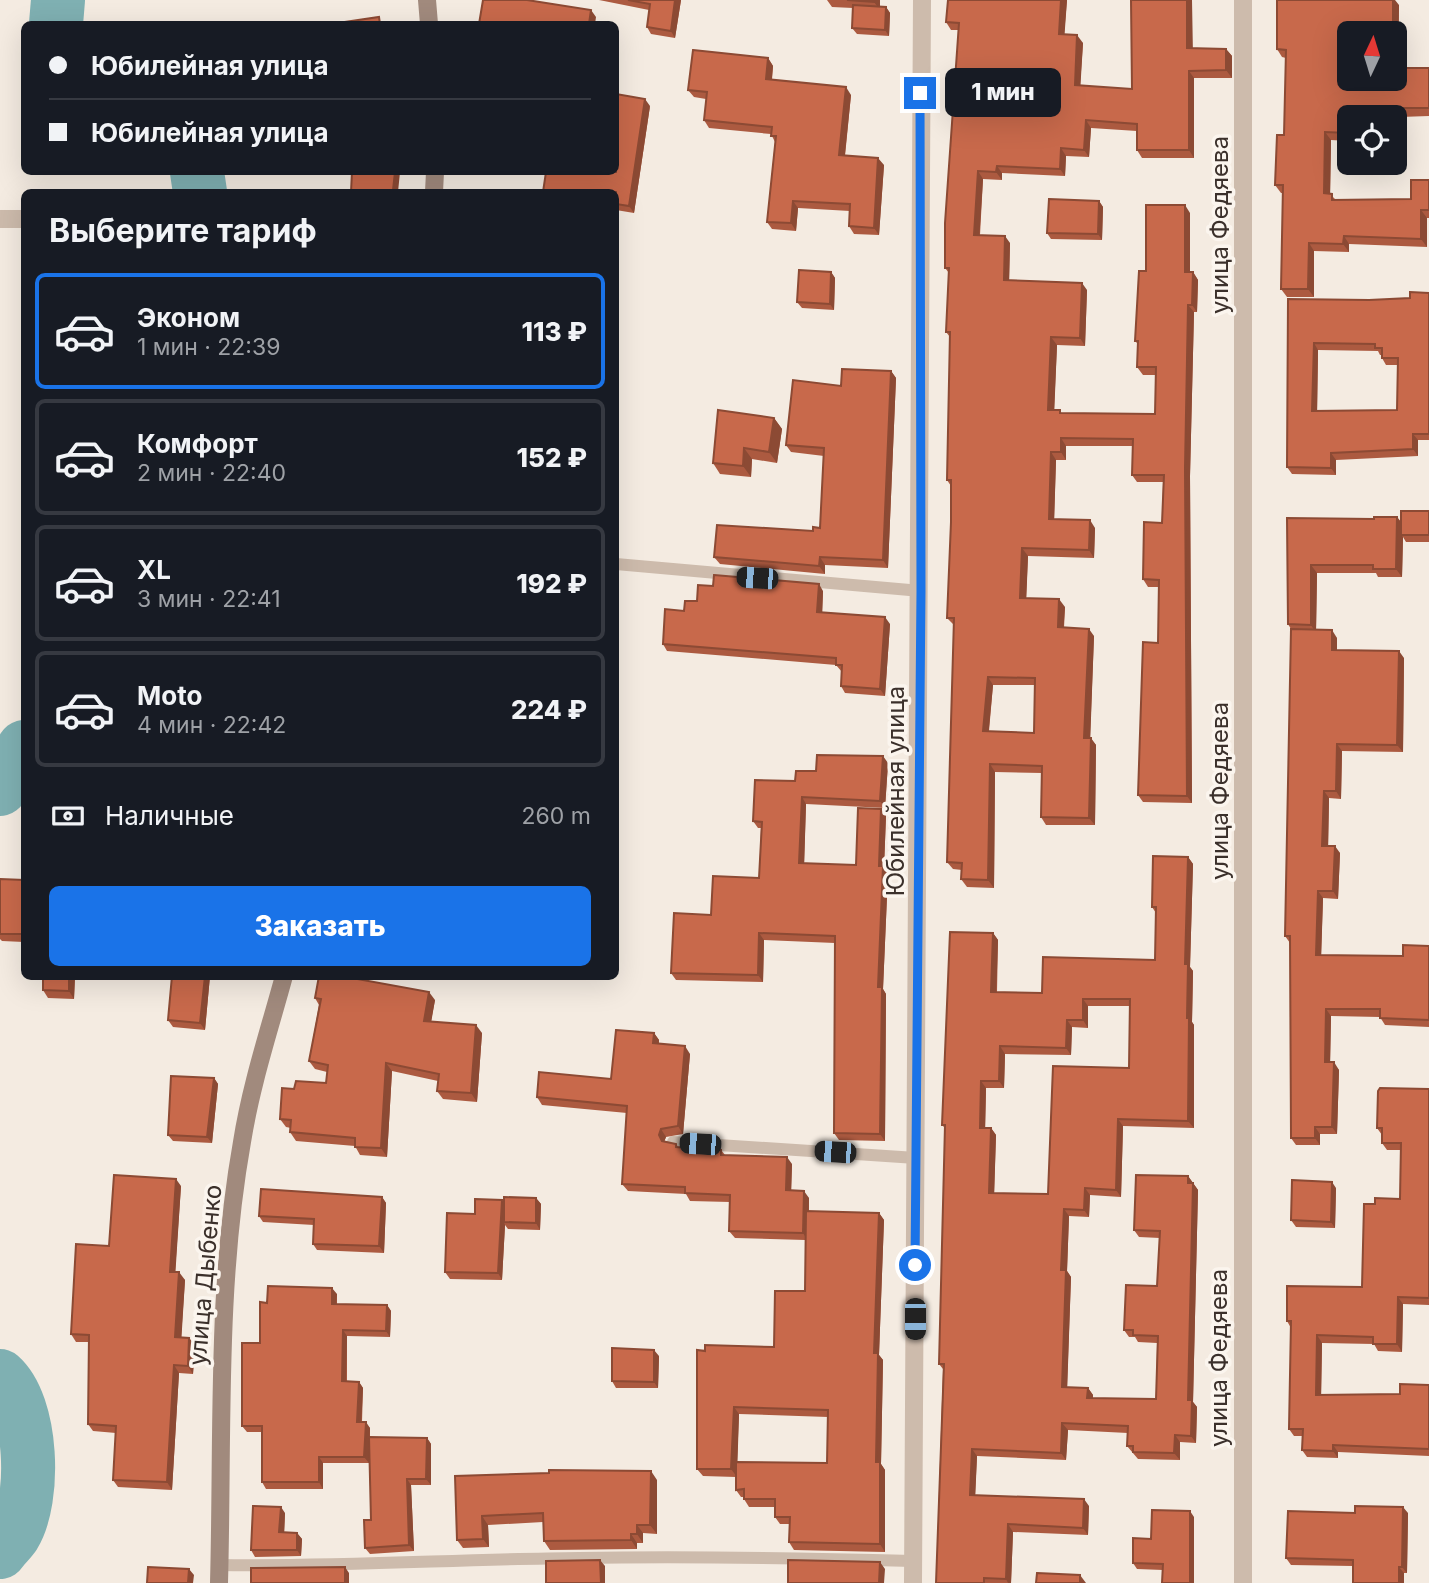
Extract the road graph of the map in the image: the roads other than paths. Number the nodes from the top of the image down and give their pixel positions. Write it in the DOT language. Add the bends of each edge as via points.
graph roads {
  1 [pos="427,0"];
  2 [pos="922,0"];
  3 [pos="1243,0"];
  4 [pos="429,21"];
  5 [pos="0,219"];
  6 [pos="21,219"];
  7 [pos="619,564"];
  8 [pos="921,591"];
  9 [pos="283,980"];
  10 [pos="673,1142"];
  11 [pos="916,1158"];
  12 [pos="913,1561"];
  13 [pos="219,1574"];
  14 [pos="913,1583"];
  15 [pos="1242,1583"];
  1 -- 4 [label="main road"];
  2 -- 8 [label="street, Юбилейная улица"];
  3 -- 15 [label="street, улица Федяева"];
  5 -- 6 [label="street"];
  7 -- 8 [label="lane"];
  8 -- 11 [label="street, Юбилейная улица"];
  9 -- 13 [label="main road, улица Дыбенко" via="249,1101 234,1205 220,1380"];
  10 -- 11 [label="lane"];
  11 -- 12 [label="street, Юбилейная улица"];
  12 -- 13 [label="lane" via="605,1557"];
  12 -- 14 [label="street, Юбилейная улица"];
}
